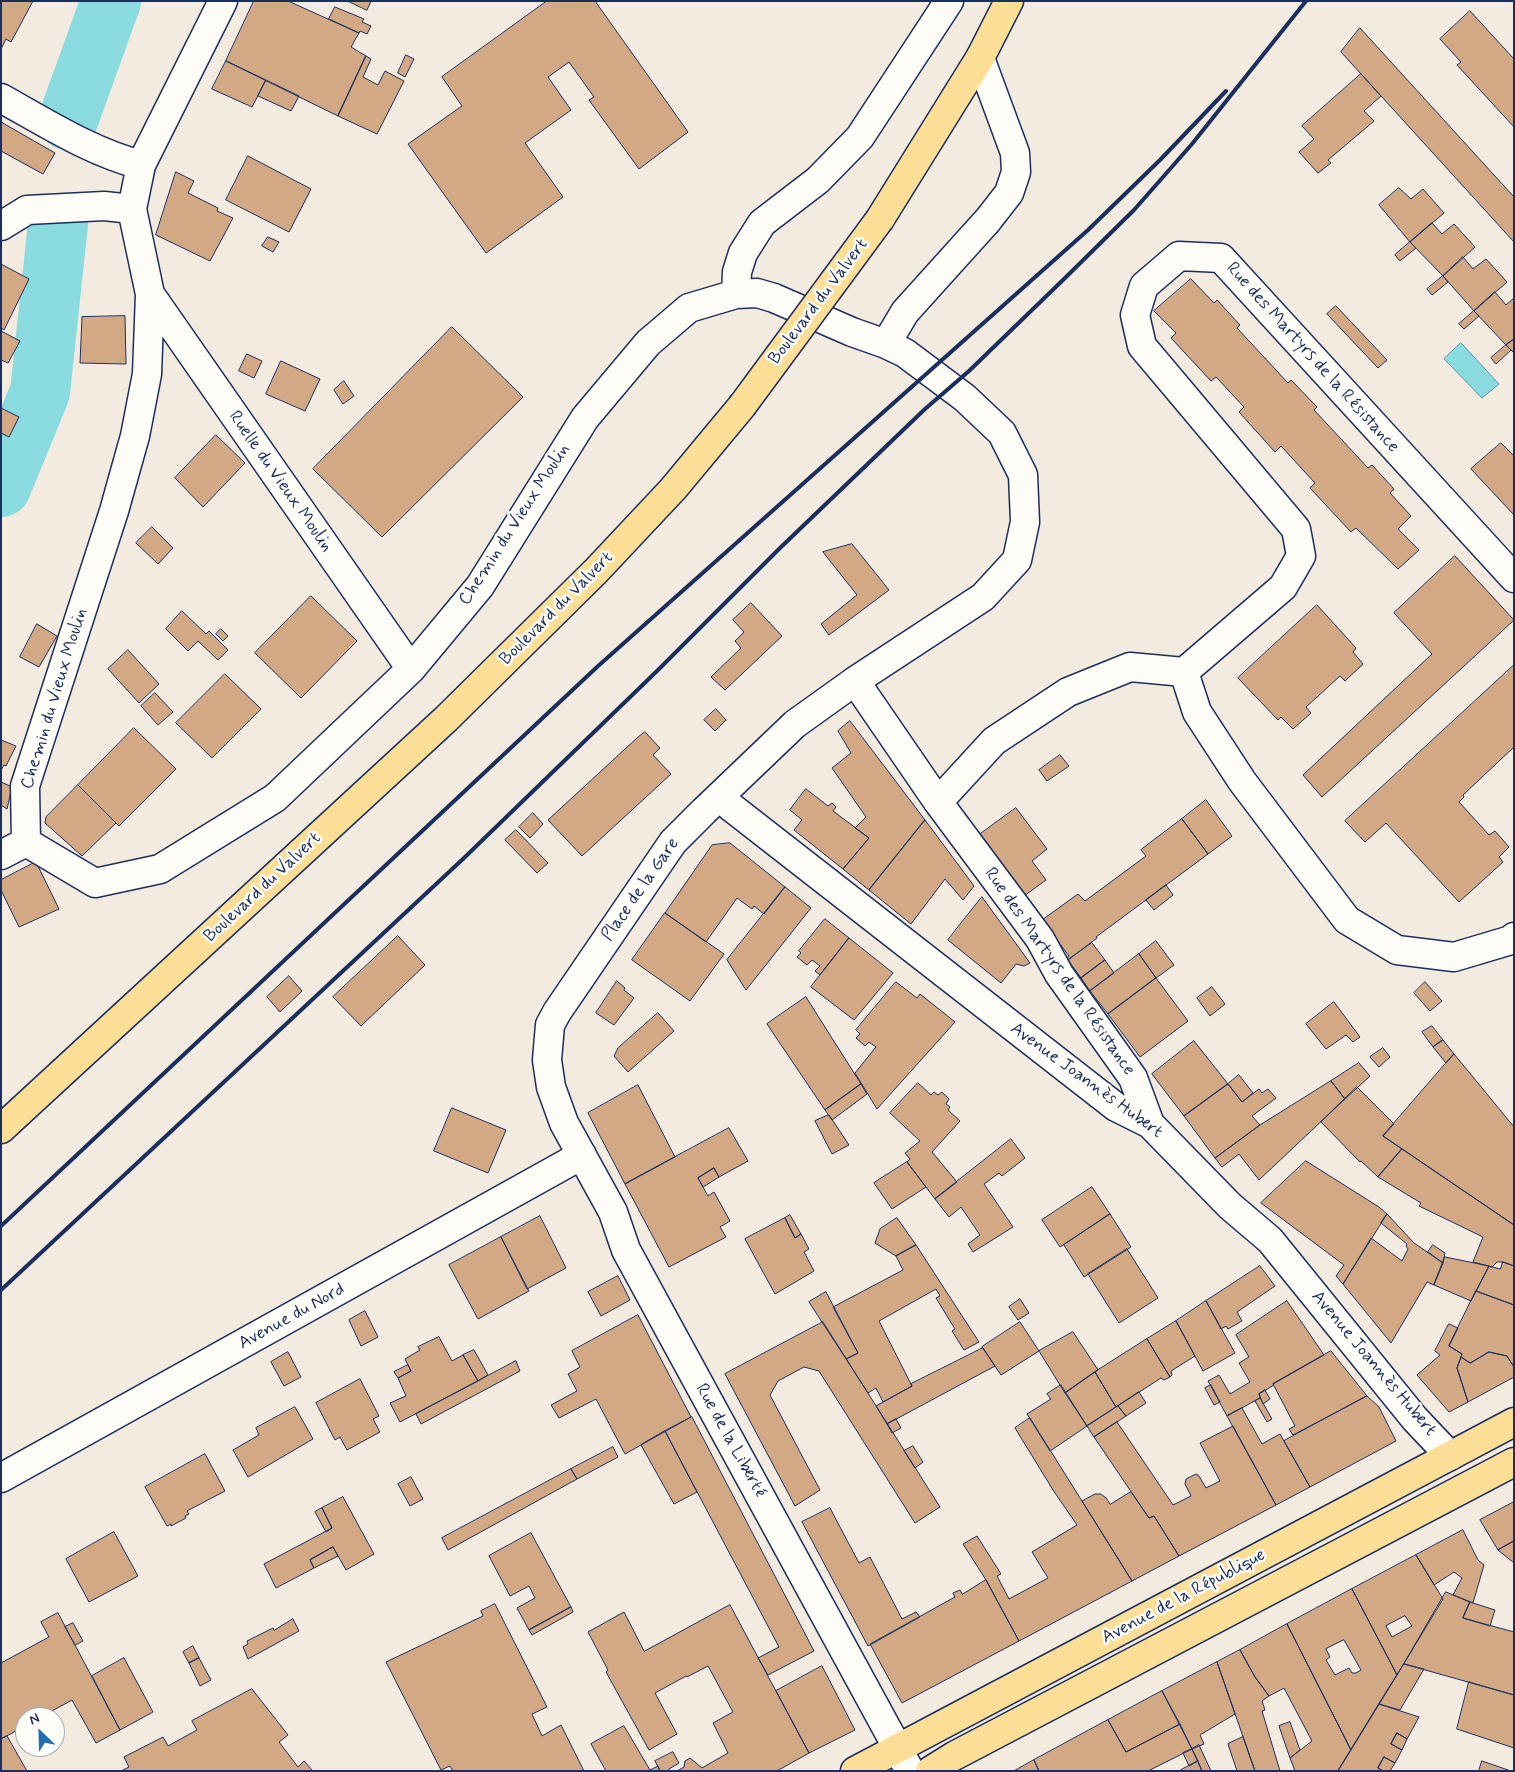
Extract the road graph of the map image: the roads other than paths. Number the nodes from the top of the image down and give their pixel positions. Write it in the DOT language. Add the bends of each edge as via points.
graph roads {
  1 [pos="223,1"];
  2 [pos="949,1"];
  3 [pos="1009,1"];
  4 [pos="980,58"];
  5 [pos="1,98"];
  6 [pos="129,162"];
  7 [pos="132,209"];
  8 [pos="1,226"];
  9 [pos="150,294"];
  10 [pos="736,294"];
  11 [pos="886,344"];
  12 [pos="1514,578"];
  13 [pos="411,669"];
  14 [pos="1184,672"];
  15 [pos="855,681"];
  16 [pos="720,796"];
  17 [pos="938,802"];
  18 [pos="26,842"];
  19 [pos="1,855"];
  20 [pos="1514,937"];
  21 [pos="1150,1124"];
  22 [pos="1,1129"];
  23 [pos="582,1155"];
  24 [pos="1514,1422"];
  25 [pos="1450,1456"];
  26 [pos="1514,1462"];
  27 [pos="1,1478"];
  28 [pos="904,1759"];
  29 [pos="855,1771"];
  30 [pos="930,1771"];
  1 -- 6 [label="street, Chemin du Vieux Moulin"];
  2 -- 10 [label="street" via="860,137 818,180 762,223 743,253 737,272"];
  3 -- 4 [label="main road, Boulevard du Valvert"];
  4 -- 11 [label="street" via="1015,153 1016,172 1009,193 905,312"];
  4 -- 22 [label="main road, Boulevard du Valvert, bridge" via="880,219 742,406 673,489 596,571 446,719"];
  5 -- 6 [label="street" via="50,126"];
  6 -- 7 [label="street, Chemin du Vieux Moulin"];
  7 -- 8 [label="street" via="104,206 26,210"];
  7 -- 9 [label="street, Chemin du Vieux Moulin"];
  9 -- 13 [label="street, Ruelle du Vieux Moulin"];
  9 -- 18 [label="street, Chemin du Vieux Moulin" via="147,374 134,436 114,511 25,786"];
  10 -- 11 [label="street, Chemin du Vieux Moulin" via="757,293 774,298"];
  10 -- 13 [label="street, Chemin du Vieux Moulin" via="689,308 648,343 585,418 480,586"];
  11 -- 15 [label="street, Place de la Gare" via="905,353 965,398 1002,433 1023,475 1024,522 1017,560 983,597"];
  12 -- 14 [label="street, Rue des Martyrs de la Résistance" via="1221,258 1179,256 1144,286 1135,315 1142,346 1296,529 1301,556 1283,587"];
  13 -- 18 [label="street, Chemin du Vieux Moulin" via="275,798 160,869 95,883"];
  14 -- 17 [label="street" via="1130,667 1068,692 994,741"];
  14 -- 20 [label="street" via="1197,712 1242,780 1347,920 1397,950 1454,957"];
  15 -- 16 [label="street, Place de la Gare" via="795,724"];
  15 -- 17 [label="street, Rue des Martyrs de la Résistance"];
  16 -- 21 [label="street, Avenue Joannès Hubert" via="1116,1108"];
  16 -- 23 [label="street, Place de la Gare" via="673,842 550,1025 547,1060 551,1087 564,1123"];
  17 -- 21 [label="street, Rue des Martyrs de la Résistance" via="1040,939 1059,974 1133,1078"];
  18 -- 19 [label="street"];
  21 -- 25 [label="street, Avenue Joannès Hubert" via="1230,1206 1270,1240 1415,1419"];
  23 -- 27 [label="street, Avenue du Nord"];
  23 -- 28 [label="street, Rue de la Liberté" via="613,1212 626,1250"];
  24 -- 25 [label="main road, Avenue de la République"];
  25 -- 28 [label="main road, Avenue de la République"];
  26 -- 30 [label="main road, Avenue de la République"];
  28 -- 29 [label="main road, Avenue de la République"];
}
